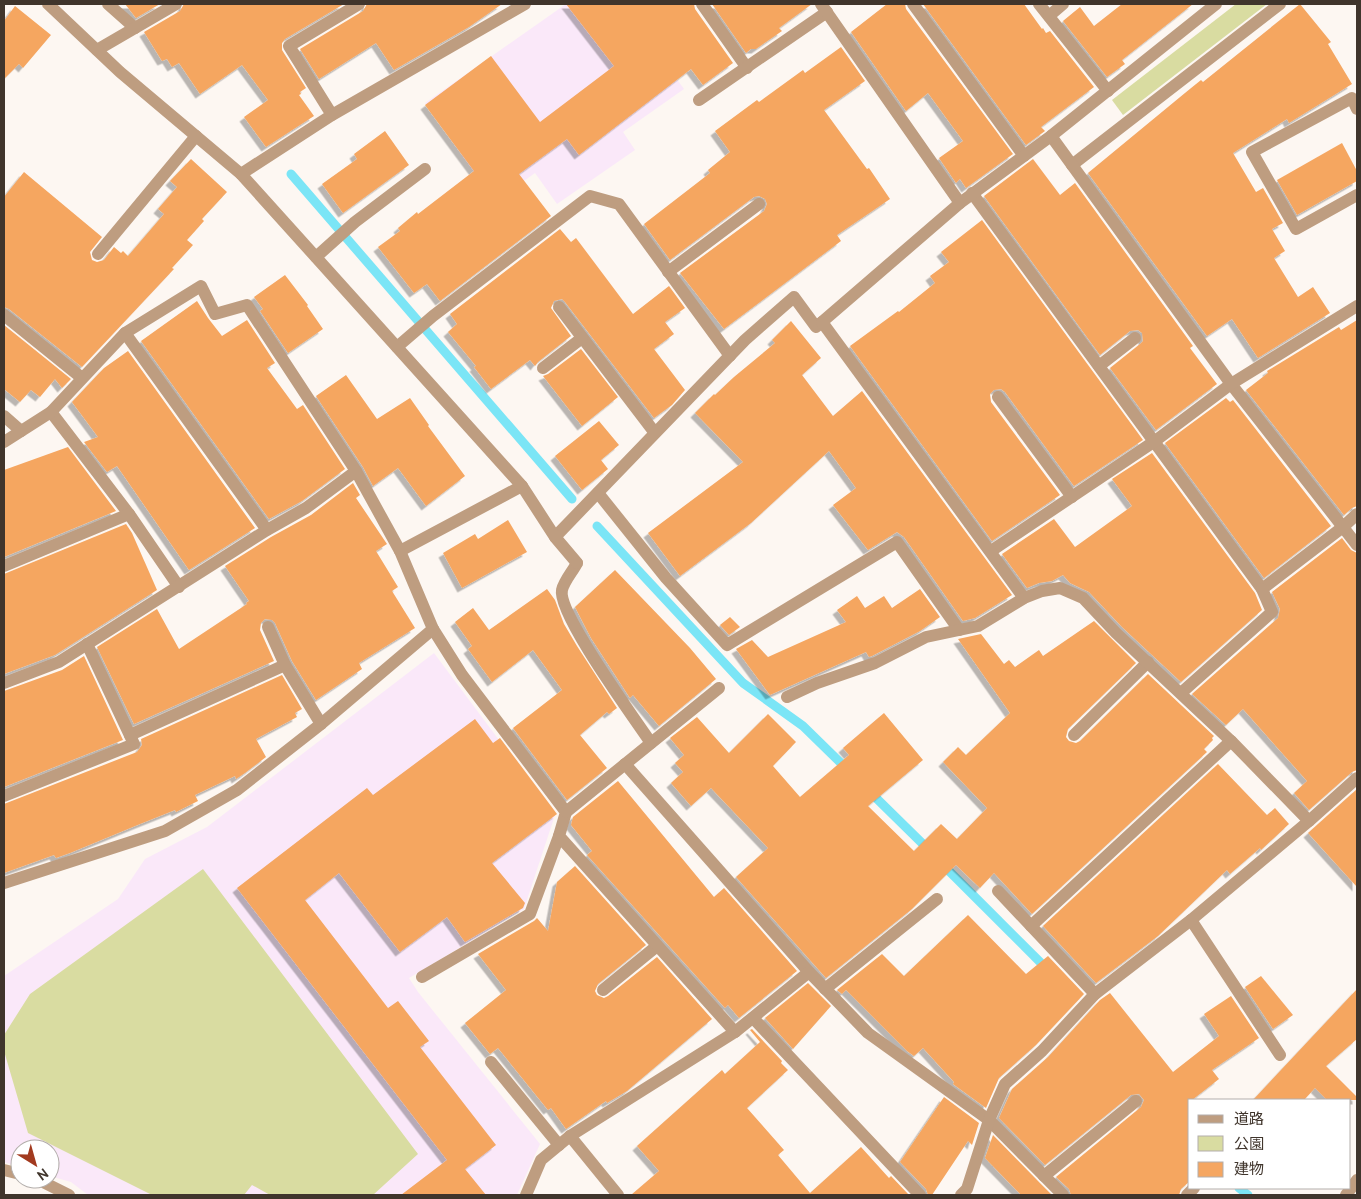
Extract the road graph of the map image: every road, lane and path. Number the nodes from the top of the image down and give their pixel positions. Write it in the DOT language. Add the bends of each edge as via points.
graph roads {
  1 [pos="48,4"];
  2 [pos="108,4"];
  3 [pos="176,4"];
  4 [pos="359,4"];
  5 [pos="525,4"];
  6 [pos="702,4"];
  7 [pos="913,4"];
  8 [pos="1039,4"];
  9 [pos="1063,4"];
  10 [pos="1216,4"];
  11 [pos="1280,4"];
  12 [pos="824,8"];
  13 [pos="1049,16"];
  14 [pos="135,28"];
  15 [pos="97,50"];
  16 [pos="747,68"];
  17 [pos="1108,91"];
  18 [pos="700,100"];
  19 [pos="1357,110"];
  20 [pos="332,116"];
  21 [pos="196,136"];
  22 [pos="1051,136"];
  23 [pos="1024,156"];
  24 [pos="1072,165"];
  25 [pos="425,169"];
  26 [pos="241,174"];
  27 [pos="972,193"];
  28 [pos="1357,195"];
  29 [pos="960,203"];
  30 [pos="759,204"];
  31 [pos="98,254"];
  32 [pos="316,257"];
  33 [pos="668,272"];
  34 [pos="1357,306"];
  35 [pos="559,307"];
  36 [pos="4,315"];
  37 [pos="822,322"];
  38 [pos="125,333"];
  39 [pos="582,338"];
  40 [pos="1135,338"];
  41 [pos="397,347"];
  42 [pos="730,356"];
  43 [pos="1099,366"];
  44 [pos="543,368"];
  45 [pos="82,378"];
  46 [pos="1231,384"];
  47 [pos="998,397"];
  48 [pos="51,412"];
  49 [pos="4,416"];
  50 [pos="21,431"];
  51 [pos="655,433"];
  52 [pos="1155,441"];
  53 [pos="4,442"];
  54 [pos="356,471"];
  55 [pos="522,486"];
  56 [pos="598,493"];
  57 [pos="1072,497"];
  58 [pos="129,514"];
  59 [pos="1357,514"];
  60 [pos="1343,528"];
  61 [pos="267,530"];
  62 [pos="555,537"];
  63 [pos="1357,545"];
  64 [pos="400,551"];
  65 [pos="991,552"];
  66 [pos="4,566"];
  67 [pos="179,587"];
  68 [pos="1262,588"];
  69 [pos="1024,598"];
  70 [pos="268,628"];
  71 [pos="433,629"];
  72 [pos="959,630"];
  73 [pos="88,644"];
  74 [pos="1148,662"];
  75 [pos="285,665"];
  76 [pos="4,683"];
  77 [pos="719,688"];
  78 [pos="1181,693"];
  79 [pos="788,697"];
  80 [pos="321,724"];
  81 [pos="130,735"];
  82 [pos="1074,736"];
  83 [pos="1232,740"];
  84 [pos="651,743"];
  85 [pos="625,764"];
  86 [pos="1357,778"];
  87 [pos="4,796"];
  88 [pos="566,812"];
  89 [pos="1309,821"];
  90 [pos="559,836"];
  91 [pos="4,883"];
  92 [pos="998,891"];
  93 [pos="937,898"];
  94 [pos="1191,920"];
  95 [pos="1031,926"];
  96 [pos="657,946"];
  97 [pos="809,972"];
  98 [pos="422,977"];
  99 [pos="825,988"];
  100 [pos="603,990"];
  101 [pos="1092,997"];
  102 [pos="753,1018"];
  103 [pos="735,1032"];
  104 [pos="1280,1054"];
  105 [pos="491,1062"];
  106 [pos="1136,1101"];
  107 [pos="990,1120"];
  108 [pos="570,1136"];
  109 [pos="559,1145"];
  110 [pos="1044,1176"];
  111 [pos="57,1189"];
  112 [pos="69,1195"];
  113 [pos="526,1195"];
  114 [pos="618,1195"];
  115 [pos="920,1195"];
  116 [pos="961,1195"];
  117 [pos="1063,1195"];
  1 -- 15 [label="street"];
  2 -- 14 [label="street"];
  3 -- 14 [label="street"];
  4 -- 20 [label="street" via="289,46"];
  5 -- 20 [label="street"];
  6 -- 16 [label="street"];
  7 -- 23 [label="street"];
  8 -- 13 [label="street"];
  9 -- 13 [label="street"];
  10 -- 17 [label="street"];
  11 -- 24 [label="street"];
  12 -- 16 [label="street"];
  12 -- 29 [label="street"];
  13 -- 17 [label="street"];
  14 -- 15 [label="street"];
  15 -- 21 [label="street"];
  16 -- 18 [label="street"];
  17 -- 22 [label="street"];
  19 -- 28 [label="street" via="1352,98 1252,152 1296,229"];
  20 -- 26 [label="street"];
  21 -- 26 [label="street"];
  21 -- 31 [label="street"];
  22 -- 23 [label="street"];
  22 -- 24 [label="street"];
  23 -- 27 [label="street"];
  24 -- 46 [label="street"];
  25 -- 32 [label="street" via="355,222"];
  26 -- 32 [label="street"];
  27 -- 29 [label="street"];
  27 -- 43 [label="street"];
  29 -- 37 [label="street"];
  30 -- 33 [label="street"];
  32 -- 41 [label="street"];
  33 -- 41 [label="street" via="619,204 590,196 412,332"];
  33 -- 42 [label="street"];
  34 -- 46 [label="street"];
  35 -- 39 [label="street"];
  36 -- 45 [label="street"];
  37 -- 42 [label="street" via="816,327 794,298"];
  37 -- 65 [label="street"];
  38 -- 45 [label="street"];
  38 -- 54 [label="street" via="201,286 215,314 247,305"];
  38 -- 61 [label="street"];
  39 -- 44 [label="street"];
  39 -- 51 [label="street"];
  40 -- 43 [label="street"];
  41 -- 55 [label="street"];
  42 -- 51 [label="street"];
  43 -- 52 [label="street"];
  45 -- 48 [label="street"];
  46 -- 52 [label="street"];
  46 -- 60 [label="street"];
  47 -- 57 [label="street"];
  48 -- 50 [label="street"];
  48 -- 58 [label="street"];
  49 -- 50 [label="street"];
  50 -- 53 [label="street"];
  51 -- 56 [label="street"];
  52 -- 57 [label="street"];
  52 -- 68 [label="street"];
  54 -- 61 [label="street" via="306,508"];
  54 -- 64 [label="street"];
  55 -- 62 [label="street"];
  55 -- 64 [label="street"];
  56 -- 62 [label="street"];
  56 -- 72 [label="street" via="666,578 727,645 897,542"];
  57 -- 65 [label="street"];
  58 -- 66 [label="street"];
  58 -- 67 [label="street"];
  59 -- 60 [label="street"];
  60 -- 63 [label="street"];
  60 -- 68 [label="street"];
  61 -- 67 [label="street"];
  62 -- 84 [label="street" via="577,563 562,590 563,604 597,664"];
  64 -- 71 [label="street"];
  65 -- 69 [label="street"];
  67 -- 73 [label="street"];
  68 -- 78 [label="street" via="1272,612"];
  69 -- 72 [label="street" via="978,626"];
  69 -- 74 [label="street" via="1060,588 1083,598"];
  70 -- 75 [label="street"];
  71 -- 80 [label="street"];
  71 -- 88 [label="street" via="462,676"];
  72 -- 79 [label="street" via="926,637 875,663"];
  73 -- 76 [label="street" via="59,662"];
  73 -- 81 [label="street"];
  74 -- 78 [label="street"];
  74 -- 82 [label="street"];
  75 -- 80 [label="street"];
  75 -- 81 [label="street"];
  77 -- 84 [label="street"];
  78 -- 83 [label="street"];
  80 -- 91 [label="street" via="237,790 165,831"];
  81 -- 87 [label="street" via="134,744"];
  83 -- 89 [label="street"];
  83 -- 95 [label="street"];
  84 -- 85 [label="street"];
  85 -- 88 [label="street"];
  85 -- 97 [label="street"];
  86 -- 89 [label="street"];
  88 -- 90 [label="street"];
  89 -- 94 [label="street"];
  90 -- 96 [label="street"];
  90 -- 98 [label="street" via="530,914"];
  92 -- 95 [label="street"];
  93 -- 99 [label="street"];
  94 -- 101 [label="street"];
  94 -- 104 [label="street"];
  95 -- 101 [label="street"];
  96 -- 100 [label="street"];
  96 -- 103 [label="street"];
  97 -- 99 [label="street"];
  97 -- 102 [label="street"];
  99 -- 107 [label="street" via="868,1033"];
  101 -- 107 [label="street" via="1042,1051 1005,1084"];
  102 -- 103 [label="street"];
  102 -- 115 [label="street"];
  103 -- 108 [label="street"];
  105 -- 109 [label="street"];
  106 -- 110 [label="street"];
  107 -- 110 [label="street"];
  107 -- 116 [label="street" via="967,1189"];
  108 -- 109 [label="street"];
  108 -- 114 [label="street"];
  109 -- 113 [label="street" via="541,1160"];
  110 -- 117 [label="street"];
  111 -- 112 [label="street"];
}
